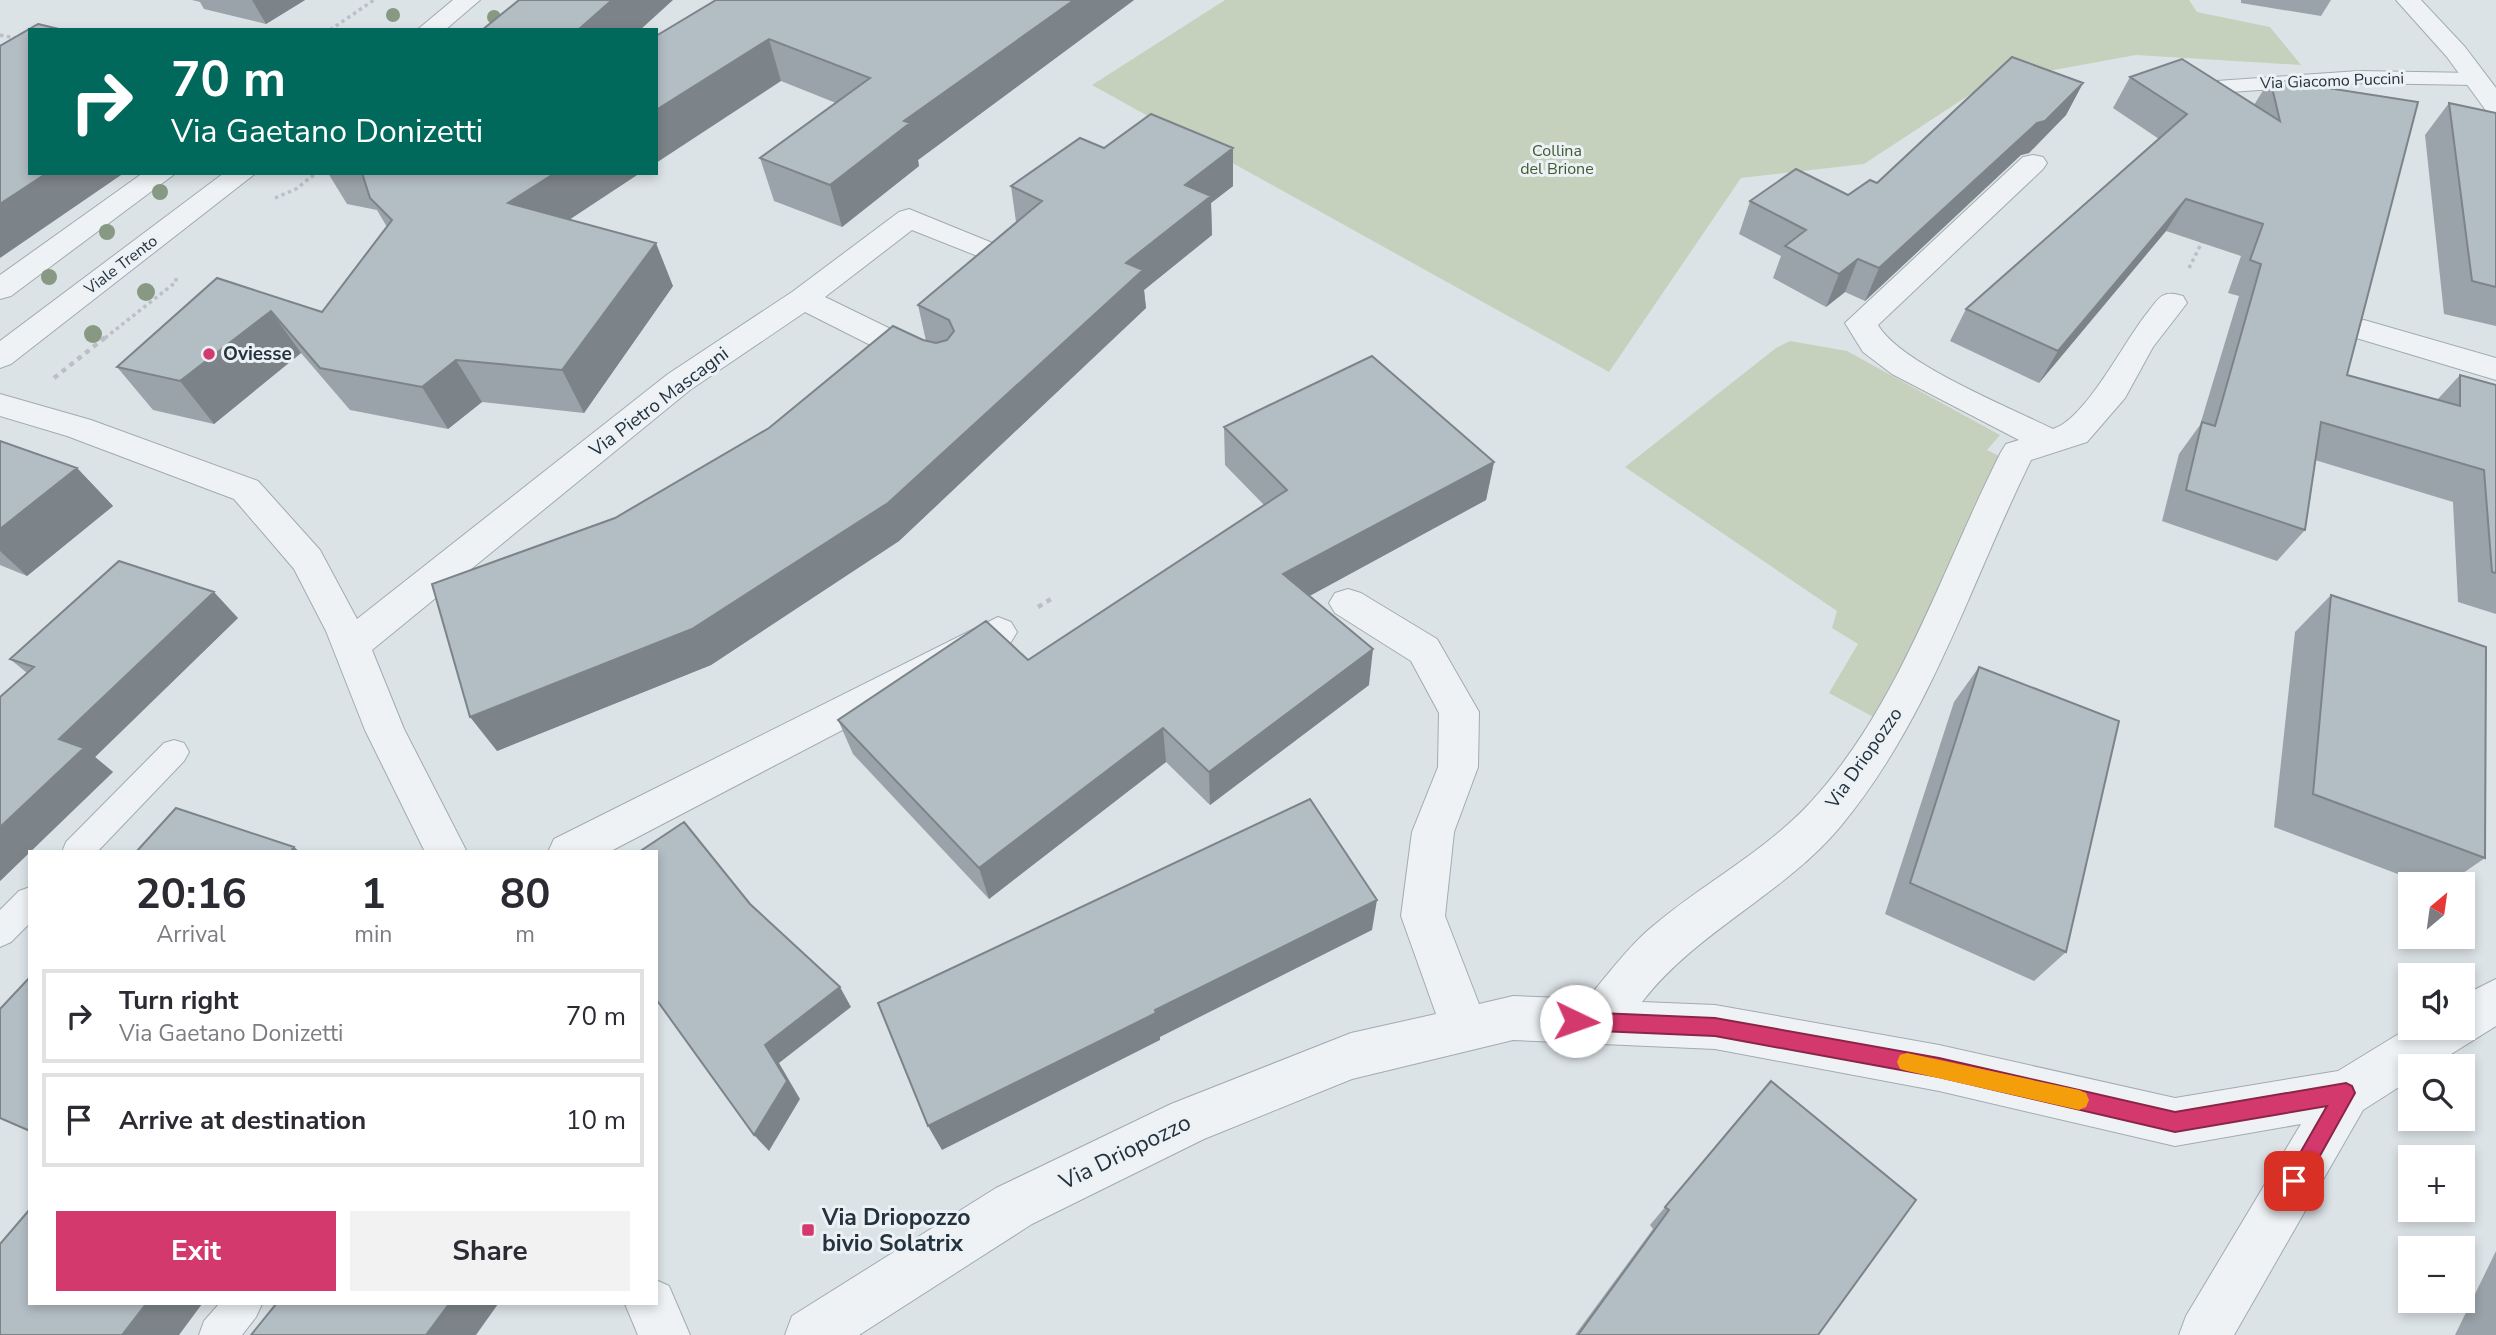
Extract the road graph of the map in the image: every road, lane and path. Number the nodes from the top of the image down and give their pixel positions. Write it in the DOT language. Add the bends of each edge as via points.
graph roads {
  1 [pos="374,0"];
  2 [pos="468,0"];
  3 [pos="2408,0"];
  4 [pos="333,28"];
  5 [pos="432,28"];
  6 [pos="0,35"];
  7 [pos="28,41"];
  8 [pos="2475,79"];
  9 [pos="2188,89"];
  10 [pos="2496,106"];
  11 [pos="2033,163"];
  12 [pos="159,175"];
  13 [pos="239,175"];
  14 [pos="314,175"];
  15 [pos="271,200"];
  16 [pos="2208,229"];
  17 [pos="985,250"];
  18 [pos="176,274"];
  19 [pos="0,289"];
  20 [pos="803,299"];
  21 [pos="2172,303"];
  22 [pos="2364,330"];
  23 [pos="0,357"];
  24 [pos="944,368"];
  25 [pos="2496,369"];
  26 [pos="55,377"];
  27 [pos="0,405"];
  28 [pos="2051,442"];
  29 [pos="1348,603"];
  30 [pos="998,632"];
  31 [pos="350,646"];
  32 [pos="174,752"];
  33 [pos="79,850"];
  34 [pos="445,850"];
  35 [pos="573,850"];
  36 [pos="28,903"];
  37 [pos="0,932"];
  38 [pos="2496,1000"];
  39 [pos="2475,1013"];
  40 [pos="1598,1022"];
  41 [pos="1465,1029"];
  42 [pos="2431,1040"];
  43 [pos="2346,1093"];
  44 [pos="242,1305"];
  45 [pos="651,1305"];
  46 [pos="218,1335"];
  47 [pos="664,1335"];
  48 [pos="811,1335"];
  49 [pos="2205,1335"];
  1 -- 4 [label="path"];
  2 -- 5 [label="street"];
  3 -- 8 [label="street"];
  6 -- 7 [label="path"];
  8 -- 9 [label="lane, Via Giacomo Puccini" via="2359,76"];
  8 -- 10 [label="street"];
  11 -- 28 [label="street" via="1861,323 1874,345 1903,366"];
  12 -- 19 [label="street"];
  13 -- 23 [label="street, Viale Trento"];
  14 -- 15 [label="path"];
  16 -- 21 [label="path"];
  17 -- 20 [label="street, Via Pietro Mascagni" via="909,218"];
  18 -- 26 [label="path" via="176,282"];
  20 -- 24 [label="street"];
  20 -- 31 [label="street, Via Pietro Mascagni" via="679,382"];
  21 -- 28 [label="street, Via Driopozzo" via="2140,342 2113,390 2075,434"];
  22 -- 25 [label="street"];
  27 -- 31 [label="street" via="79,428 246,490 307,560"];
  28 -- 40 [label="street, Via Driopozzo" via="2018,452 1895,719 1824,816 1748,884 1662,946"];
  29 -- 41 [label="street" via="1424,650 1460,712 1458,767 1433,832 1423,916"];
  30 -- 35 [label="street"];
  31 -- 34 [label="street" via="385,730"];
  32 -- 33 [label="lane"];
  36 -- 37 [label="lane"];
  38 -- 39 [label="street"];
  40 -- 41 [label="street, Via Driopozzo" via="1513,1018"];
  40 -- 43 [label="street, Via Driopozzo" via="1715,1027 1939,1068 2175,1122"];
  41 -- 48 [label="street, Via Driopozzo" via="1351,1056 1188,1121 1014,1206"];
  42 -- 43 [label="street"];
  43 -- 49 [label="street"];
  44 -- 46 [label="lane"];
  45 -- 47 [label="street"];
}
